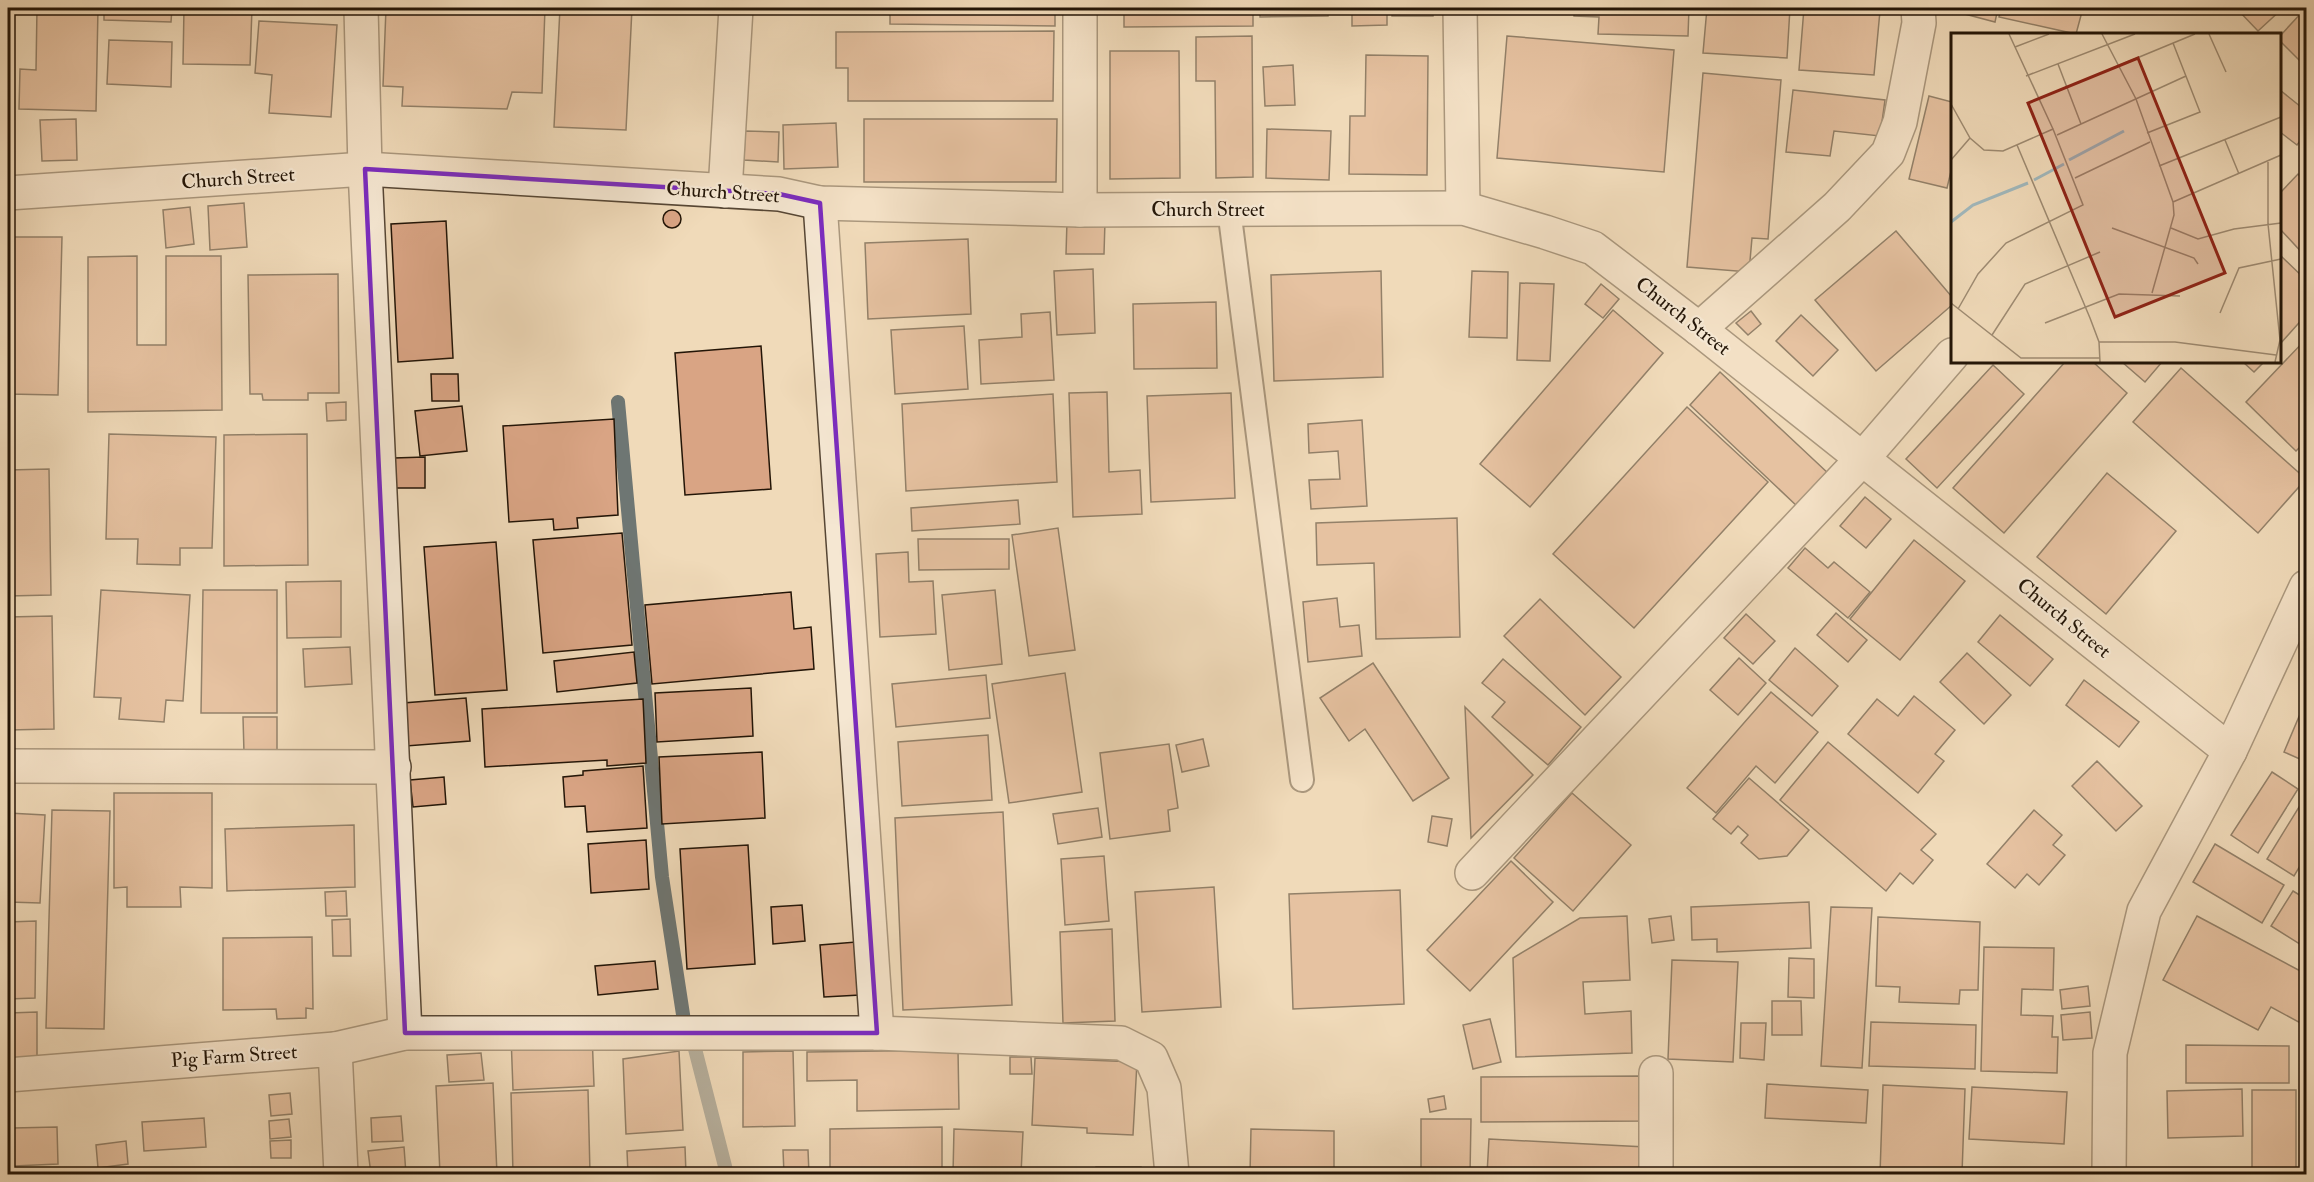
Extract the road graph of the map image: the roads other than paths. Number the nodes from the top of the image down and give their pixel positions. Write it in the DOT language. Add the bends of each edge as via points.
graph roads {
  1 [pos="361,8"];
  2 [pos="736,8"];
  3 [pos="1080,8"];
  4 [pos="1460,8"];
  5 [pos="1918,8"];
  6 [pos="365,169"];
  7 [pos="725,191"];
  8 [pos="8,193"];
  9 [pos="820,203"];
  10 [pos="1462,208"];
  11 [pos="1229,209"];
  12 [pos="1080,210"];
  13 [pos="1700,328"];
  14 [pos="1951,357"];
  15 [pos="1863,458"];
  16 [pos="2307,587"];
  17 [pos="2230,751"];
  18 [pos="8,766"];
  19 [pos="394,767"];
  20 [pos="1302,780"];
  21 [pos="1472,873"];
  22 [pos="405,1033"];
  23 [pos="877,1033"];
  24 [pos="335,1049"];
  25 [pos="1656,1073"];
  26 [pos="8,1075"];
  27 [pos="341,1174"];
  28 [pos="1172,1174"];
  29 [pos="1656,1174"];
  30 [pos="2109,1174"];
  1 -- 6 [label="street"];
  2 -- 7 [label="street"];
  3 -- 12 [label="street"];
  4 -- 10 [label="street"];
  5 -- 13 [label="street" via="1919,23 1900,122 1888,153 1837,207"];
  6 -- 7 [label="street, Church Street"];
  6 -- 8 [label="street, Church Street"];
  6 -- 19 [label="street"];
  7 -- 9 [label="street, Church Street" via="779,194"];
  9 -- 12 [label="street, Church Street"];
  9 -- 23 [label="street"];
  10 -- 11 [label="street, Church Street"];
  10 -- 13 [label="street, Church Street" via="1593,248"];
  11 -- 12 [label="street, Church Street"];
  11 -- 20 [label="lane"];
  13 -- 15 [label="street, Church Street"];
  14 -- 15 [label="street"];
  15 -- 17 [label="street, Church Street"];
  15 -- 21 [label="street"];
  16 -- 17 [label="street"];
  17 -- 30 [label="street" via="2144,910 2110,1053"];
  18 -- 19 [label="street"];
  19 -- 22 [label="street"];
  22 -- 23 [label="street, Pig Farm Street"];
  22 -- 24 [label="street, Pig Farm Street"];
  23 -- 28 [label="street, Pig Farm Street" via="1121,1043 1151,1058 1164,1088"];
  24 -- 26 [label="street, Pig Farm Street"];
  24 -- 27 [label="street"];
  25 -- 29 [label="street"];
}
